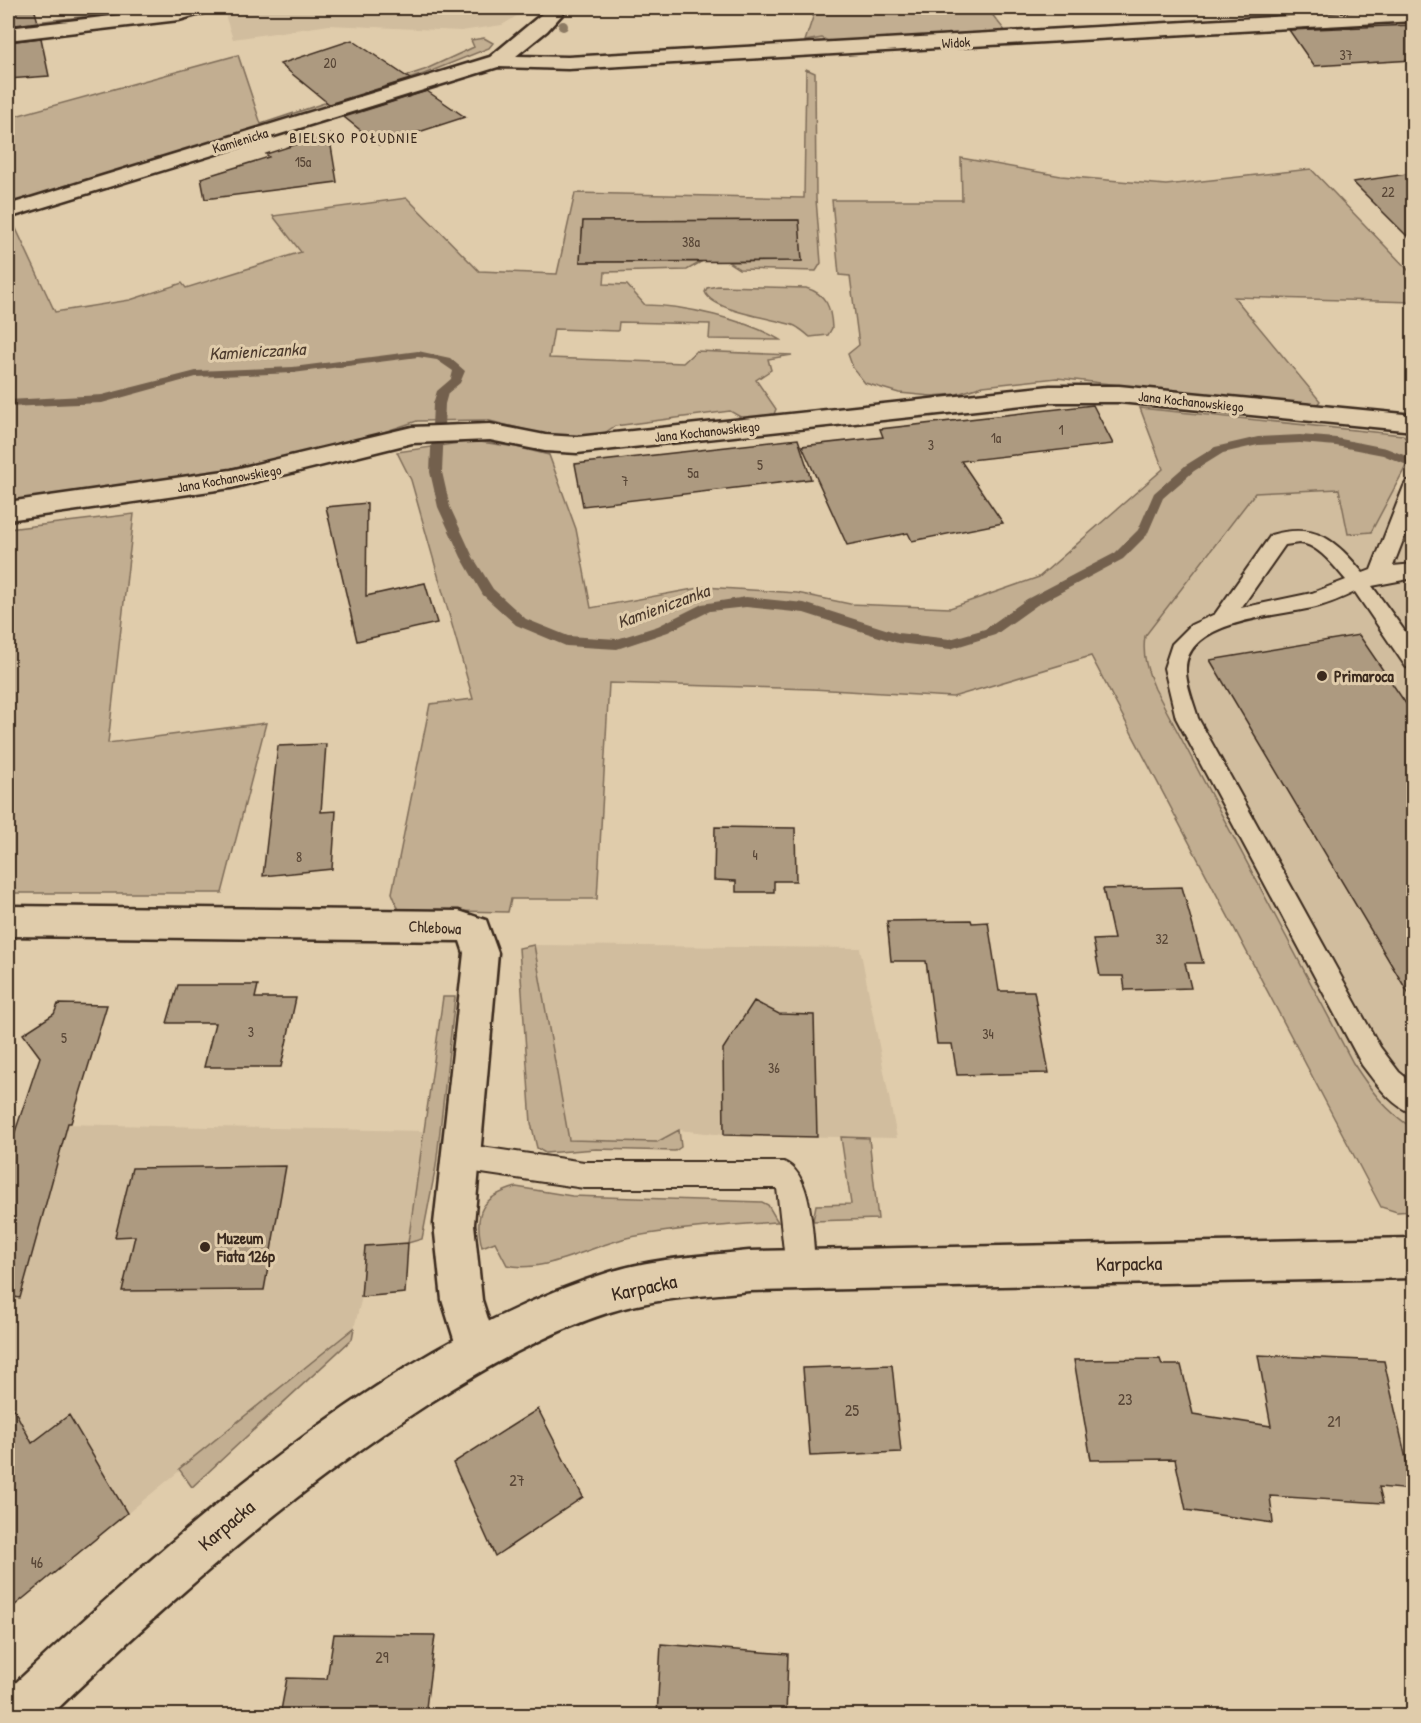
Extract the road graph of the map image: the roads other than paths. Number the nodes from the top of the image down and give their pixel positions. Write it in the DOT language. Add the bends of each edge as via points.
graph roads {
  1 [pos="200,8"];
  2 [pos="559,8"];
  3 [pos="1413,15"];
  4 [pos="8,34"];
  5 [pos="497,61"];
  6 [pos="8,212"];
  7 [pos="1413,423"];
  8 [pos="1411,490"];
  9 [pos="8,511"];
  10 [pos="1413,571"];
  11 [pos="1369,580"];
  12 [pos="1222,618"];
  13 [pos="1413,661"];
  14 [pos="8,921"];
  15 [pos="1413,1102"];
  16 [pos="461,1157"];
  17 [pos="1413,1258"];
  18 [pos="801,1269"];
  19 [pos="477,1350"];
  20 [pos="15,1716"];
  1 -- 4 [label="street" via="179,14"];
  2 -- 5 [label="street, Kamienicka"];
  3 -- 5 [label="street, Widok" via="567,63"];
  5 -- 6 [label="street, Kamienicka"];
  7 -- 9 [label="street, Jana Kochanowskiego" via="1083,393 577,445 468,431 412,435 231,479"];
  8 -- 11 [label="lane"];
  10 -- 11 [label="lane"];
  11 -- 12 [label="lane" via="1316,600"];
  11 -- 12 [label="lane" via="1318,541 1288,537 1278,540 1269,551"];
  11 -- 13 [label="lane"];
  12 -- 15 [label="lane" via="1198,630 1183,644 1175,668 1187,718 1371,1056"];
  14 -- 16 [label="street, Chlebowa" via="459,926 474,930 481,953"];
  16 -- 18 [label="lane" via="584,1175 784,1175 791,1184"];
  16 -- 19 [label="street, Chlebowa" via="454,1224 456,1265"];
  17 -- 18 [label="street, Karpacka"];
  18 -- 19 [label="street, Karpacka" via="705,1275 612,1292 520,1327"];
  19 -- 20 [label="street, Karpacka" via="342,1435 233,1518"];
}
